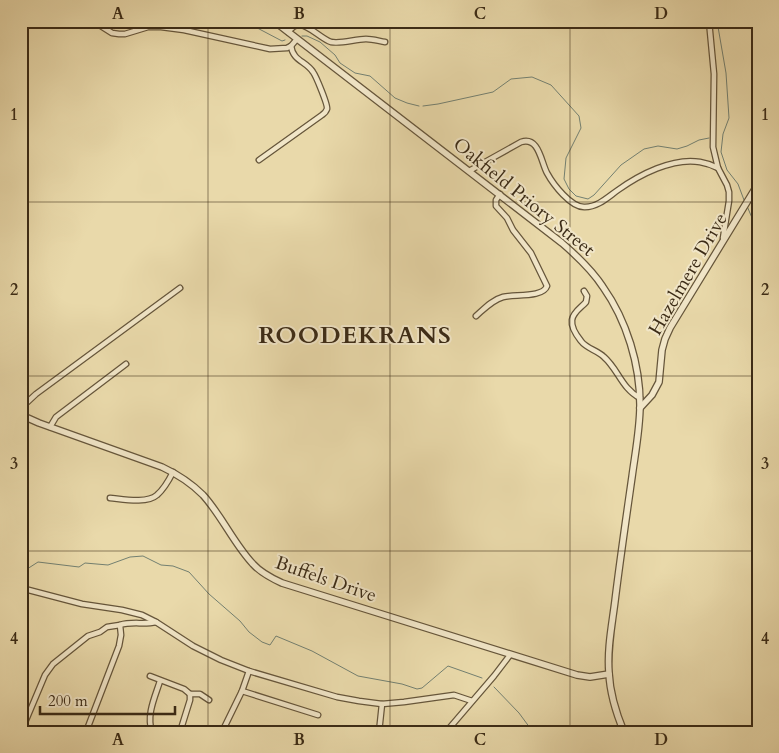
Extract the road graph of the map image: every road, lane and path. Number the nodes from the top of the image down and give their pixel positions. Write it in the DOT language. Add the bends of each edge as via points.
graph roads {
  1 [pos="93,21"];
  2 [pos="274,21"];
  3 [pos="709,21"];
  4 [pos="288,32"];
  5 [pos="297,39"];
  6 [pos="385,42"];
  7 [pos="291,46"];
  8 [pos="259,160"];
  9 [pos="718,168"];
  10 [pos="469,171"];
  11 [pos="758,184"];
  12 [pos="500,194"];
  13 [pos="722,243"];
  14 [pos="180,288"];
  15 [pos="584,291"];
  16 [pos="476,316"];
  17 [pos="126,364"];
  18 [pos="640,398"];
  19 [pos="21,408"];
  20 [pos="640,408"];
  21 [pos="21,415"];
  22 [pos="50,427"];
  23 [pos="173,472"];
  24 [pos="110,498"];
  25 [pos="21,588"];
  26 [pos="156,622"];
  27 [pos="120,625"];
  28 [pos="510,655"];
  29 [pos="249,671"];
  30 [pos="609,674"];
  31 [pos="150,676"];
  32 [pos="160,681"];
  33 [pos="242,691"];
  34 [pos="190,694"];
  35 [pos="209,700"];
  36 [pos="472,701"];
  37 [pos="382,704"];
  38 [pos="318,715"];
  39 [pos="252,729"];
  40 [pos="21,732"];
  41 [pos="86,732"];
  42 [pos="152,732"];
  43 [pos="180,732"];
  44 [pos="222,732"];
  45 [pos="260,732"];
  46 [pos="378,732"];
  47 [pos="446,732"];
  48 [pos="624,732"];
  1 -- 7 [label="street" via="119,34 162,27 270,49"];
  2 -- 4 [label="street, Oakfield Priory Street"];
  3 -- 9 [label="street" via="714,74 713,147"];
  4 -- 5 [label="street, Oakfield Priory Street"];
  4 -- 6 [label="street" via="300,24 332,42 368,39"];
  5 -- 7 [label="street"];
  5 -- 10 [label="street, Oakfield Priory Street"];
  7 -- 8 [label="street" via="293,54 313,72 327,109"];
  9 -- 10 [label="street" via="692,161 649,171 600,203 585,207 560,192 547,173 539,151 528,141"];
  9 -- 13 [label="street" via="727,185 730,201"];
  10 -- 12 [label="street, Oakfield Priory Street"];
  11 -- 13 [label="street, Hazelmere Drive"];
  12 -- 16 [label="street" via="496,206 531,254 547,286 541,292 498,299"];
  12 -- 18 [label="street, Oakfield Priory Street" via="572,251 604,288 631,346"];
  13 -- 20 [label="street, Hazelmere Drive" via="670,328 662,350 659,382"];
  14 -- 19 [label="street"];
  15 -- 18 [label="street" via="586,302 572,318 575,330 586,346 604,356 626,388"];
  17 -- 22 [label="street" via="56,417"];
  18 -- 20 [label="street, Oakfield Priory Street"];
  20 -- 30 [label="street, Oakfield Priory Street" via="609,643"];
  21 -- 22 [label="street, Buffels Drive"];
  22 -- 23 [label="street, Buffels Drive"];
  23 -- 24 [label="street" via="154,497 142,500"];
  23 -- 28 [label="street, Buffels Drive" via="205,497 247,558 269,577"];
  25 -- 26 [label="street" via="134,613"];
  26 -- 27 [label="street"];
  26 -- 29 [label="street" via="209,655"];
  27 -- 40 [label="street" via="88,636 53,664 45,675"];
  27 -- 41 [label="street" via="120,641"];
  28 -- 30 [label="street, Buffels Drive" via="577,675"];
  28 -- 36 [label="street"];
  29 -- 33 [label="street"];
  29 -- 37 [label="street" via="337,697"];
  30 -- 48 [label="street, Oakfield Priory Street"];
  31 -- 32 [label="street"];
  32 -- 34 [label="street"];
  32 -- 42 [label="street" via="150,714"];
  33 -- 38 [label="street"];
  33 -- 44 [label="street"];
  34 -- 35 [label="street" via="200,694"];
  34 -- 43 [label="street"];
  36 -- 37 [label="street" via="454,695"];
  36 -- 47 [label="street"];
  37 -- 46 [label="street"];
  39 -- 45 [label="street"];
}
